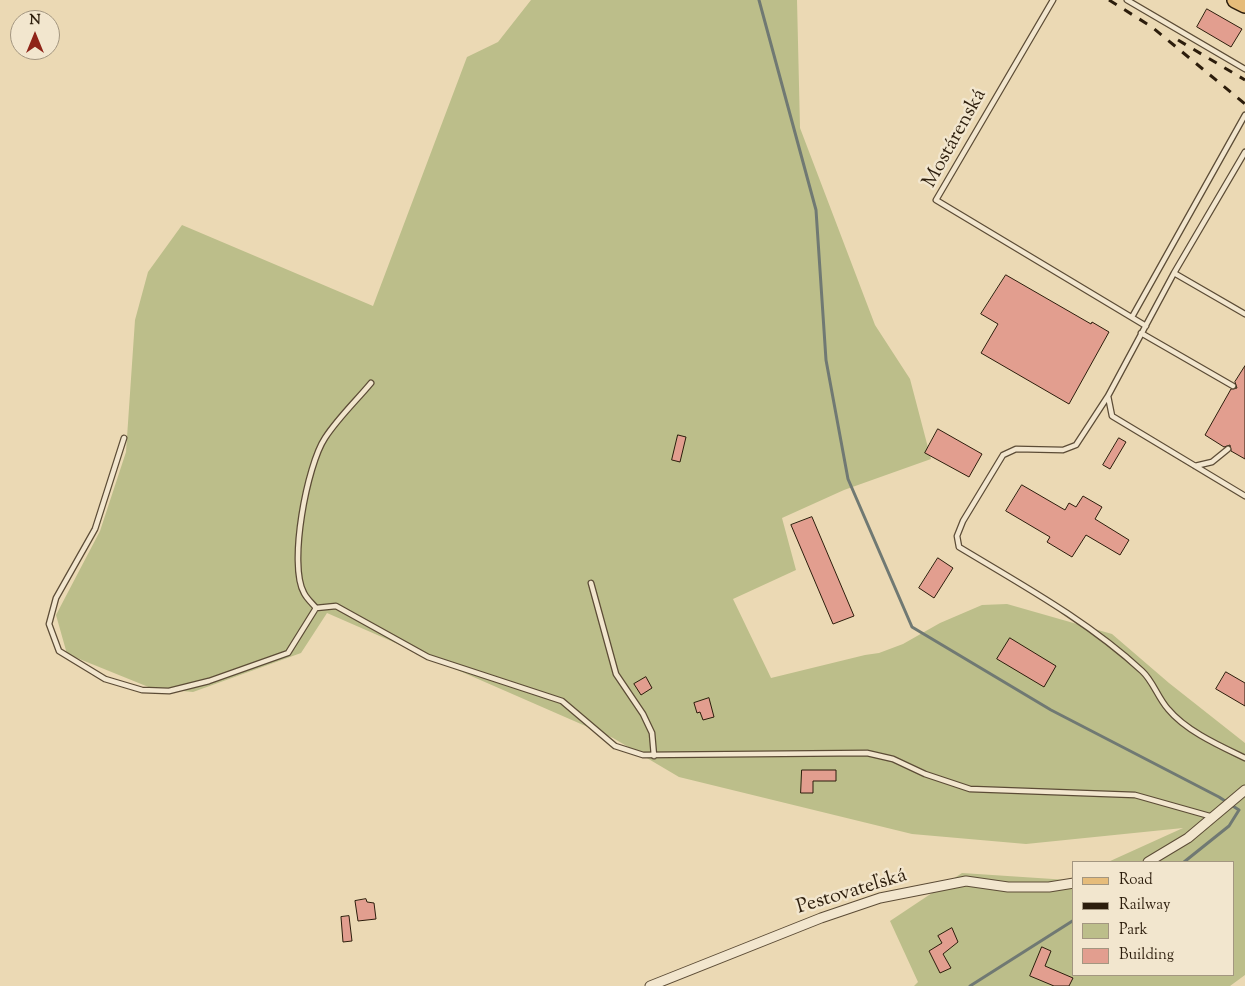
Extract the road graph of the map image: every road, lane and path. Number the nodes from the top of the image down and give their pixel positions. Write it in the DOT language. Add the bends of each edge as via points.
graph roads {
  1 [pos="1053,0"];
  2 [pos="1127,0"];
  3 [pos="1235,0"];
  4 [pos="1245,5"];
  5 [pos="1245,69"];
  6 [pos="1245,114"];
  7 [pos="1245,152"];
  8 [pos="1174,273"];
  9 [pos="1245,314"];
  10 [pos="1132,317"];
  11 [pos="1146,326"];
  12 [pos="1141,333"];
  13 [pos="371,383"];
  14 [pos="1233,386"];
  15 [pos="1108,396"];
  16 [pos="124,438"];
  17 [pos="1228,449"];
  18 [pos="1195,466"];
  19 [pos="1245,496"];
  20 [pos="591,583"];
  21 [pos="316,608"];
  22 [pos="654,756"];
  23 [pos="1245,758"];
  24 [pos="1245,790"];
  25 [pos="1214,817"];
  26 [pos="1150,861"];
  27 [pos="1072,883"];
  28 [pos="650,986"];
  1 -- 10 [label="lane, Mostárenská" via="936,200"];
  2 -- 5 [label="lane"];
  3 -- 4 [label="main road"];
  6 -- 10 [label="lane"];
  7 -- 8 [label="lane"];
  8 -- 9 [label="lane"];
  8 -- 11 [label="lane"];
  10 -- 11 [label="lane"];
  11 -- 12 [label="lane"];
  12 -- 14 [label="lane"];
  12 -- 15 [label="lane"];
  13 -- 21 [label="lane" via="324,439 308,476 300,517 299,568 303,592"];
  15 -- 18 [label="lane" via="1112,416"];
  15 -- 23 [label="lane" via="1076,445 1063,450 1016,449 1003,455 964,521 957,536 959,547 1071,615 1144,672 1180,721"];
  16 -- 21 [label="lane" via="95,529 56,598 49,624 59,651 104,679 142,690 169,691 209,681 288,653"];
  17 -- 18 [label="lane" via="1212,462"];
  18 -- 19 [label="lane"];
  20 -- 22 [label="lane" via="616,674 652,733"];
  21 -- 22 [label="lane" via="336,606 428,657 562,701 615,746"];
  22 -- 25 [label="lane" via="867,753 894,759 925,774 970,789 1134,795"];
  24 -- 25 [label="street"];
  25 -- 26 [label="street" via="1188,838"];
  27 -- 28 [label="street, Pestovateľská" via="1008,887 966,880 880,898"];
}
